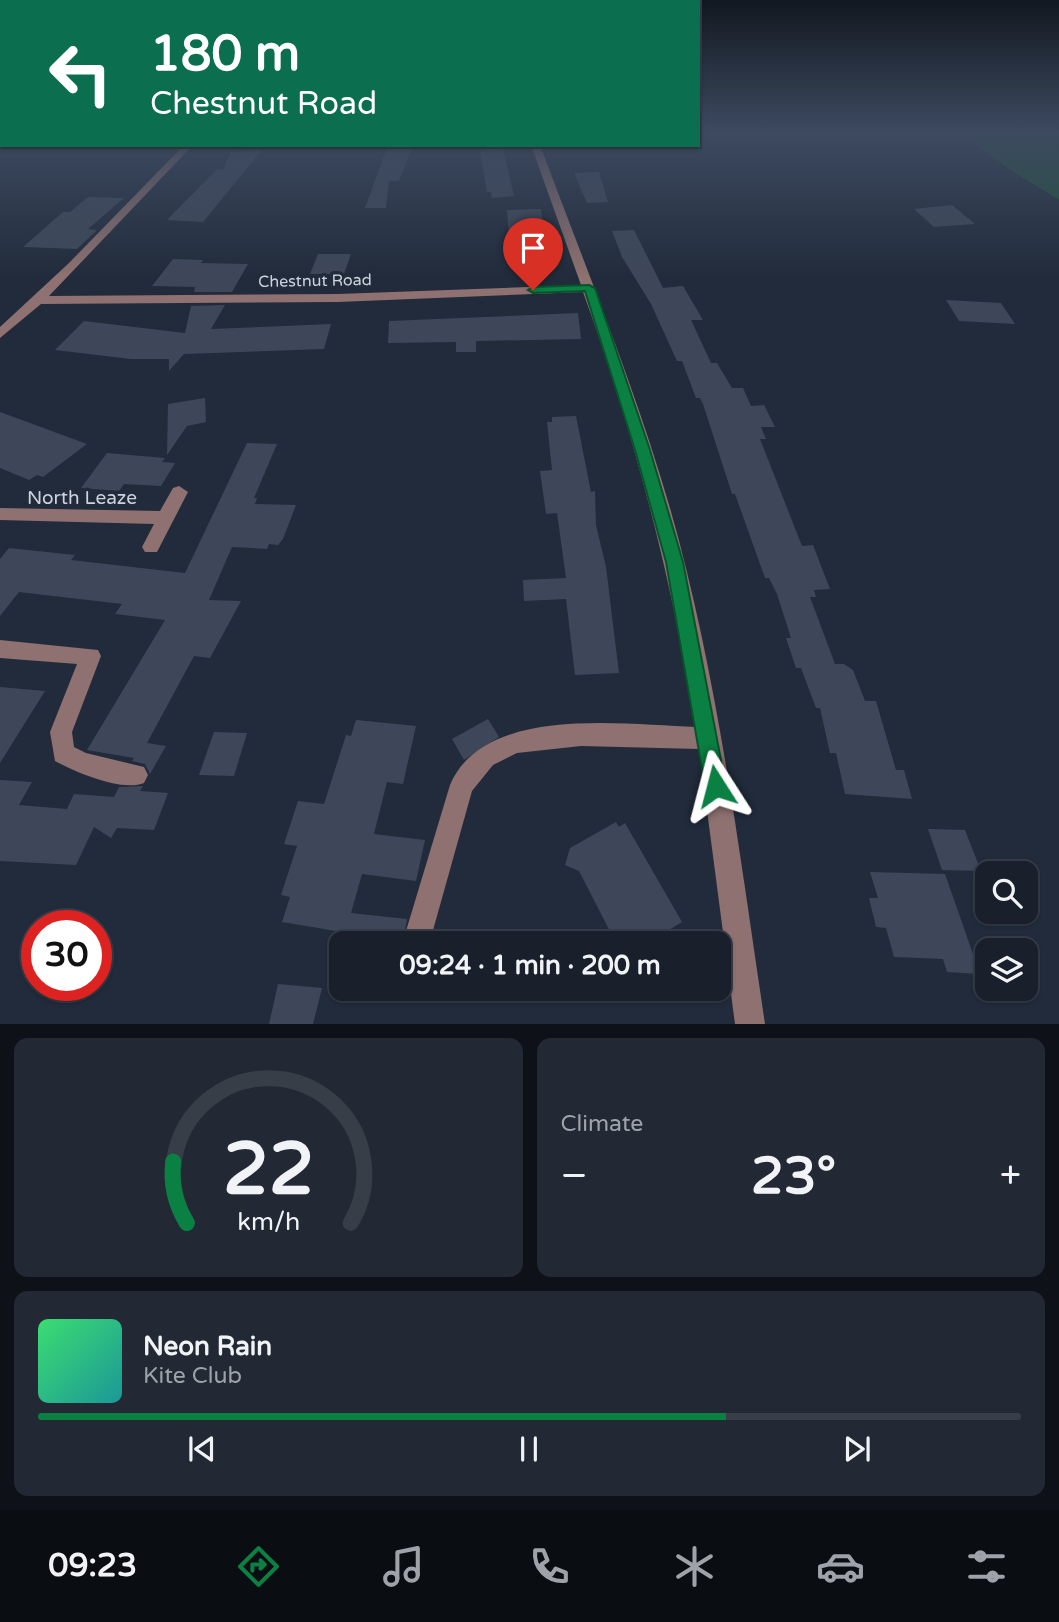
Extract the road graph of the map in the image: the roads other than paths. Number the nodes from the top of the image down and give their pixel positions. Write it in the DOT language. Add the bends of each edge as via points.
graph roads {
  1 [pos="154,182"];
  2 [pos="549,182"];
  3 [pos="589,288"];
  4 [pos="41,300"];
  5 [pos="0,334"];
  6 [pos="179,492"];
  7 [pos="0,514"];
  8 [pos="164,518"];
  9 [pos="150,547"];
  10 [pos="0,649"];
  11 [pos="708,738"];
  12 [pos="136,775"];
  13 [pos="420,931"];
  14 [pos="750,1024"];
  1 -- 4 [label="street"];
  2 -- 3 [label="street"];
  3 -- 4 [label="street, Chestnut Road" via="338,298"];
  3 -- 11 [label="street" via="675,562"];
  4 -- 5 [label="street"];
  6 -- 8 [label="street, North Leaze"];
  7 -- 8 [label="street, North Leaze"];
  8 -- 9 [label="street, North Leaze"];
  10 -- 12 [label="street" via="91,656 61,733 63,753 83,764"];
  11 -- 13 [label="street" via="581,735 514,743 485,757 462,785"];
  11 -- 14 [label="street"];
}
